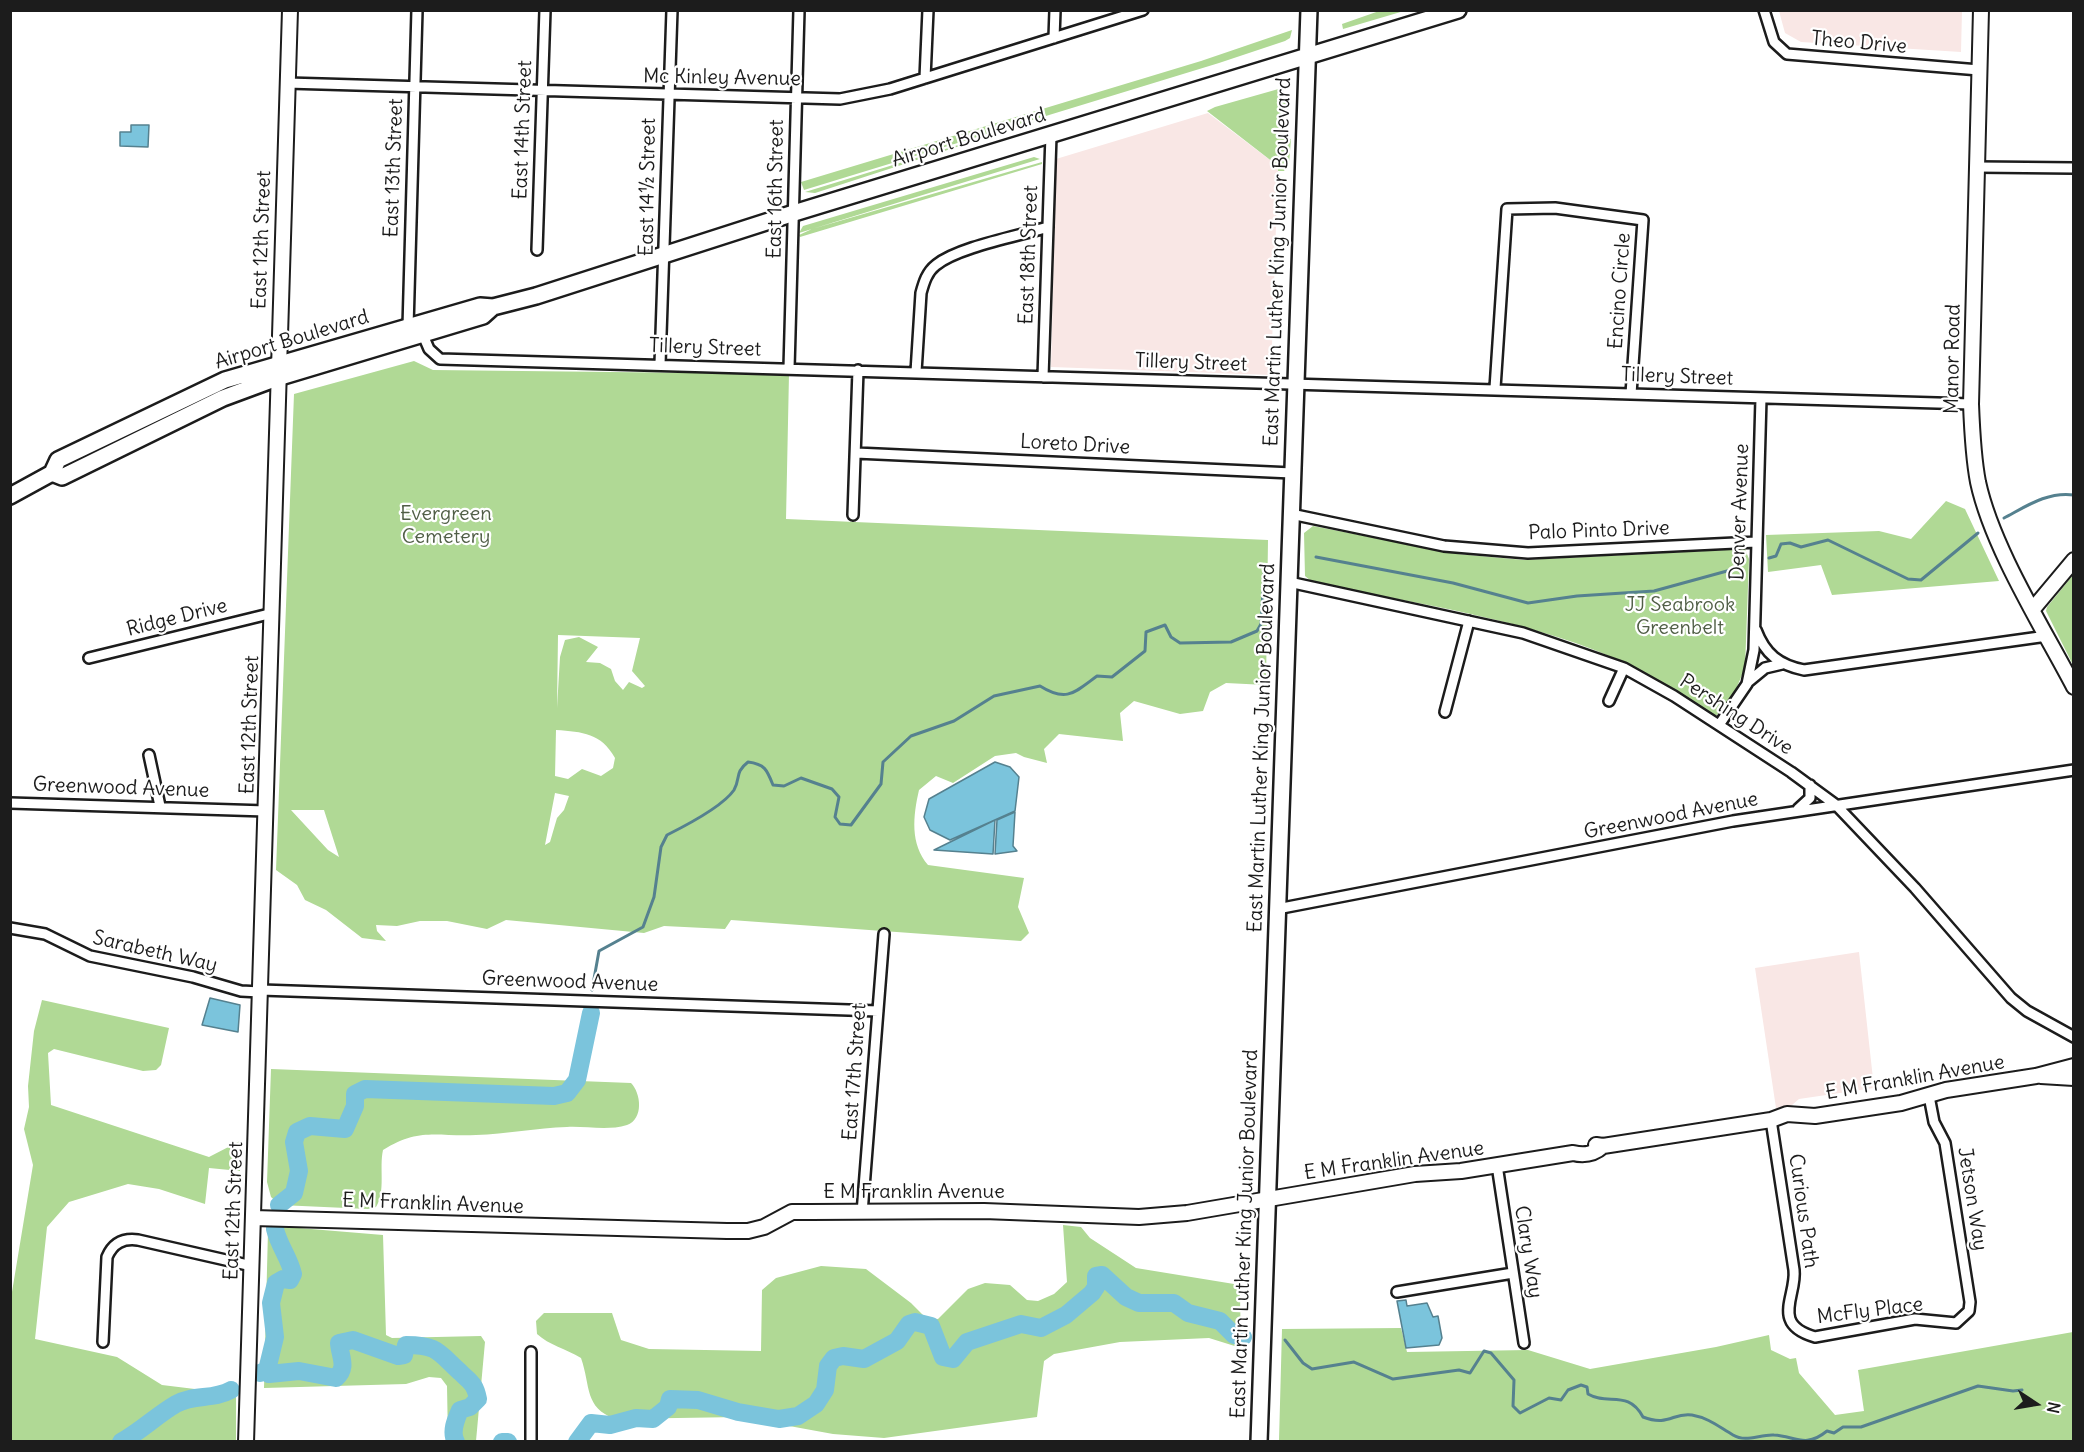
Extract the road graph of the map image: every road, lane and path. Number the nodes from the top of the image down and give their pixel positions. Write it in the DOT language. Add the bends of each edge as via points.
graph roads {
  1 [pos="290,10"];
  2 [pos="417,10"];
  3 [pos="545,10"];
  4 [pos="672,10"];
  5 [pos="799,10"];
  6 [pos="928,10"];
  7 [pos="1055,10"];
  8 [pos="1143,10"];
  9 [pos="1309,10"];
  10 [pos="1458,10"];
  11 [pos="1764,10"];
  12 [pos="1981,10"];
  13 [pos="1426,15"];
  14 [pos="1054,38"];
  15 [pos="1307,56"];
  16 [pos="1979,70"];
  17 [pos="925,78"];
  18 [pos="287,83"];
  19 [pos="415,86"];
  20 [pos="542,90"];
  21 [pos="669,96"];
  22 [pos="796,98"];
  23 [pos="1051,135"];
  24 [pos="1977,167"];
  25 [pos="2073,168"];
  26 [pos="794,213"];
  27 [pos="1048,227"];
  28 [pos="537,250"];
  29 [pos="664,254"];
  30 [pos="493,308"];
  31 [pos="408,327"];
  32 [pos="423,335"];
  33 [pos="660,364"];
  34 [pos="789,369"];
  35 [pos="858,370"];
  36 [pos="277,371"];
  37 [pos="916,372"];
  38 [pos="1042,377"];
  39 [pos="1295,384"];
  40 [pos="1495,388"];
  41 [pos="1631,394"];
  42 [pos="1761,398"];
  43 [pos="1971,404"];
  44 [pos="856,453"];
  45 [pos="1292,473"];
  46 [pos="10,496"];
  47 [pos="1291,514"];
  48 [pos="853,515"];
  49 [pos="1756,542"];
  50 [pos="2073,560"];
  51 [pos="1289,582"];
  52 [pos="2033,609"];
  53 [pos="273,613"];
  54 [pos="1469,621"];
  55 [pos="1754,625"];
  56 [pos="2047,636"];
  57 [pos="89,658"];
  58 [pos="1783,664"];
  59 [pos="1624,668"];
  60 [pos="1747,684"];
  61 [pos="2073,687"];
  62 [pos="1609,701"];
  63 [pos="1445,712"];
  64 [pos="1719,725"];
  65 [pos="149,755"];
  66 [pos="2073,770"];
  67 [pos="1810,785"];
  68 [pos="10,803"];
  69 [pos="1836,805"];
  70 [pos="160,806"];
  71 [pos="266,811"];
  72 [pos="1795,811"];
  73 [pos="1277,909"];
  74 [pos="10,928"];
  75 [pos="884,934"];
  76 [pos="260,991"];
  77 [pos="878,1011"];
  78 [pos="2073,1037"];
  79 [pos="2073,1065"];
  80 [pos="2036,1076"];
  81 [pos="2073,1078"];
  82 [pos="1929,1096"];
  83 [pos="1771,1120"];
  84 [pos="1497,1166"];
  85 [pos="1267,1200"];
  86 [pos="862,1213"];
  87 [pos="253,1218"];
  88 [pos="252,1266"];
  89 [pos="1513,1273"];
  90 [pos="1397,1292"];
  91 [pos="1969,1311"];
  92 [pos="1806,1335"];
  93 [pos="103,1342"];
  94 [pos="1524,1343"];
  95 [pos="531,1352"];
  96 [pos="246,1442"];
  97 [pos="531,1442"];
  98 [pos="1259,1442"];
  1 -- 18 [label="street, East 12th Street"];
  2 -- 19 [label="street, East 13th Street"];
  3 -- 20 [label="street, East 14th Street"];
  4 -- 21 [label="street, East 14½ Street"];
  5 -- 22 [label="street, East 16th Street"];
  6 -- 17 [label="street"];
  7 -- 14 [label="street"];
  8 -- 14 [label="street, Mc Kinley Avenue"];
  9 -- 15 [label="main road, East Martin Luther King Junior Boulevard"];
  10 -- 13 [label="main road, Airport Boulevard"];
  11 -- 16 [label="street, Theo Drive" via="1774,42 1786,54"];
  12 -- 16 [label="street, Manor Road"];
  13 -- 15 [label="main road, Airport Boulevard"];
  14 -- 17 [label="street, Mc Kinley Avenue"];
  15 -- 23 [label="main road, Airport Boulevard"];
  15 -- 39 [label="main road, East Martin Luther King Junior Boulevard"];
  16 -- 24 [label="street, Manor Road"];
  17 -- 22 [label="street, Mc Kinley Avenue" via="851,98"];
  18 -- 19 [label="street, Mc Kinley Avenue"];
  18 -- 36 [label="street, East 12th Street"];
  19 -- 20 [label="street, Mc Kinley Avenue"];
  19 -- 31 [label="street, East 13th Street"];
  20 -- 21 [label="street, Mc Kinley Avenue"];
  20 -- 28 [label="street, East 14th Street"];
  21 -- 22 [label="street, Mc Kinley Avenue"];
  21 -- 29 [label="street, East 14½ Street"];
  22 -- 26 [label="street, East 16th Street"];
  23 -- 26 [label="main road, Airport Boulevard"];
  23 -- 27 [label="street, East 18th Street"];
  24 -- 25 [label="street"];
  24 -- 43 [label="street, Manor Road"];
  26 -- 29 [label="main road, Airport Boulevard"];
  26 -- 34 [label="street, East 16th Street"];
  27 -- 37 [label="street" via="952,256 930,272 919,303"];
  27 -- 38 [label="street, East 18th Street"];
  29 -- 30 [label="main road, Airport Boulevard"];
  29 -- 33 [label="street, East 14½ Street"];
  30 -- 31 [label="main road, Airport Boulevard" via="480,306"];
  30 -- 32 [label="main road, Airport Boulevard" via="483,316"];
  31 -- 36 [label="main road, Airport Boulevard"];
  32 -- 33 [label="street, Tillery Street" via="429,349 440,359"];
  32 -- 36 [label="main road, Airport Boulevard"];
  33 -- 34 [label="street, Tillery Street"];
  34 -- 35 [label="street, Tillery Street"];
  35 -- 37 [label="street, Tillery Street"];
  35 -- 44 [label="street"];
  36 -- 46 [label="main road, Airport Boulevard" via="225,380 58,460 51,473"];
  36 -- 53 [label="street, East 12th Street"];
  37 -- 38 [label="street, Tillery Street"];
  38 -- 39 [label="street, Tillery Street"];
  39 -- 40 [label="street, Tillery Street"];
  39 -- 45 [label="main road, East Martin Luther King Junior Boulevard"];
  40 -- 41 [label="street, Tillery Street"];
  40 -- 41 [label="street, Encino Circle" via="1507,208 1556,208 1643,220"];
  41 -- 42 [label="street, Tillery Street"];
  42 -- 43 [label="street, Tillery Street"];
  42 -- 49 [label="street, Denver Avenue"];
  43 -- 52 [label="street, Manor Road" via="1973,453 1984,502"];
  44 -- 45 [label="street, Loreto Drive"];
  44 -- 48 [label="street"];
  45 -- 47 [label="main road, East Martin Luther King Junior Boulevard"];
  47 -- 49 [label="street, Palo Pinto Drive" via="1444,546 1528,553"];
  47 -- 51 [label="main road, East Martin Luther King Junior Boulevard"];
  49 -- 55 [label="street, Denver Avenue"];
  50 -- 52 [label="street"];
  51 -- 54 [label="street, Pershing Drive"];
  51 -- 73 [label="main road, East Martin Luther King Junior Boulevard"];
  52 -- 56 [label="street, Manor Road"];
  53 -- 57 [label="street, Ridge Drive"];
  53 -- 71 [label="street, East 12th Street"];
  54 -- 59 [label="street, Pershing Drive" via="1523,633"];
  54 -- 63 [label="street"];
  55 -- 58 [label="street" via="1768,653"];
  55 -- 60 [label="street, Denver Avenue"];
  56 -- 58 [label="street" via="1815,670"];
  56 -- 61 [label="street, Manor Road"];
  58 -- 60 [label="street" via="1765,668"];
  59 -- 62 [label="street"];
  59 -- 64 [label="street, Pershing Drive"];
  60 -- 64 [label="street, Denver Avenue"];
  64 -- 67 [label="street, Pershing Drive"];
  65 -- 70 [label="street"];
  66 -- 69 [label="street, Greenwood Avenue"];
  67 -- 69 [label="street, Pershing Drive"];
  67 -- 72 [label="street" via="1809,800"];
  68 -- 70 [label="street, Greenwood Avenue"];
  69 -- 72 [label="street, Greenwood Avenue"];
  69 -- 78 [label="street, Pershing Drive" via="2011,998"];
  70 -- 71 [label="street, Greenwood Avenue"];
  71 -- 76 [label="street, East 12th Street"];
  72 -- 73 [label="street, Greenwood Avenue"];
  73 -- 85 [label="main road, East Martin Luther King Junior Boulevard"];
  74 -- 76 [label="street, Sarabeth Way" via="45,934 90,956 241,991"];
  75 -- 77 [label="street, East 17th Street"];
  76 -- 77 [label="street, Greenwood Avenue"];
  76 -- 87 [label="street, East 12th Street"];
  77 -- 86 [label="street, East 17th Street"];
  79 -- 80 [label="street, E M Franklin Avenue"];
  80 -- 81 [label="street, E M Franklin Avenue"];
  80 -- 82 [label="street, E M Franklin Avenue"];
  82 -- 83 [label="street, E M Franklin Avenue" via="1802,1116 1787,1123"];
  82 -- 91 [label="street, Jetson Way" via="1934,1122 1945,1143"];
  83 -- 84 [label="street, E M Franklin Avenue" via="1603,1146 1588,1145 1573,1154"];
  83 -- 92 [label="street, Curious Path" via="1795,1276 1788,1307 1794,1324"];
  84 -- 85 [label="street, E M Franklin Avenue" via="1415,1174"];
  84 -- 89 [label="street, Clary Way"];
  85 -- 86 [label="street, E M Franklin Avenue" via="1139,1217 984,1211"];
  85 -- 98 [label="main road, East Martin Luther King Junior Boulevard"];
  86 -- 87 [label="street, E M Franklin Avenue" via="792,1212 748,1231"];
  87 -- 88 [label="street, East 12th Street"];
  88 -- 93 [label="street" via="138,1240 116,1244 107,1257"];
  88 -- 96 [label="street, East 12th Street"];
  89 -- 90 [label="street"];
  89 -- 94 [label="street, Clary Way"];
  91 -- 92 [label="street, McFly Place" via="1956,1323 1915,1319 1826,1337"];
  95 -- 97 [label="street"];
}
